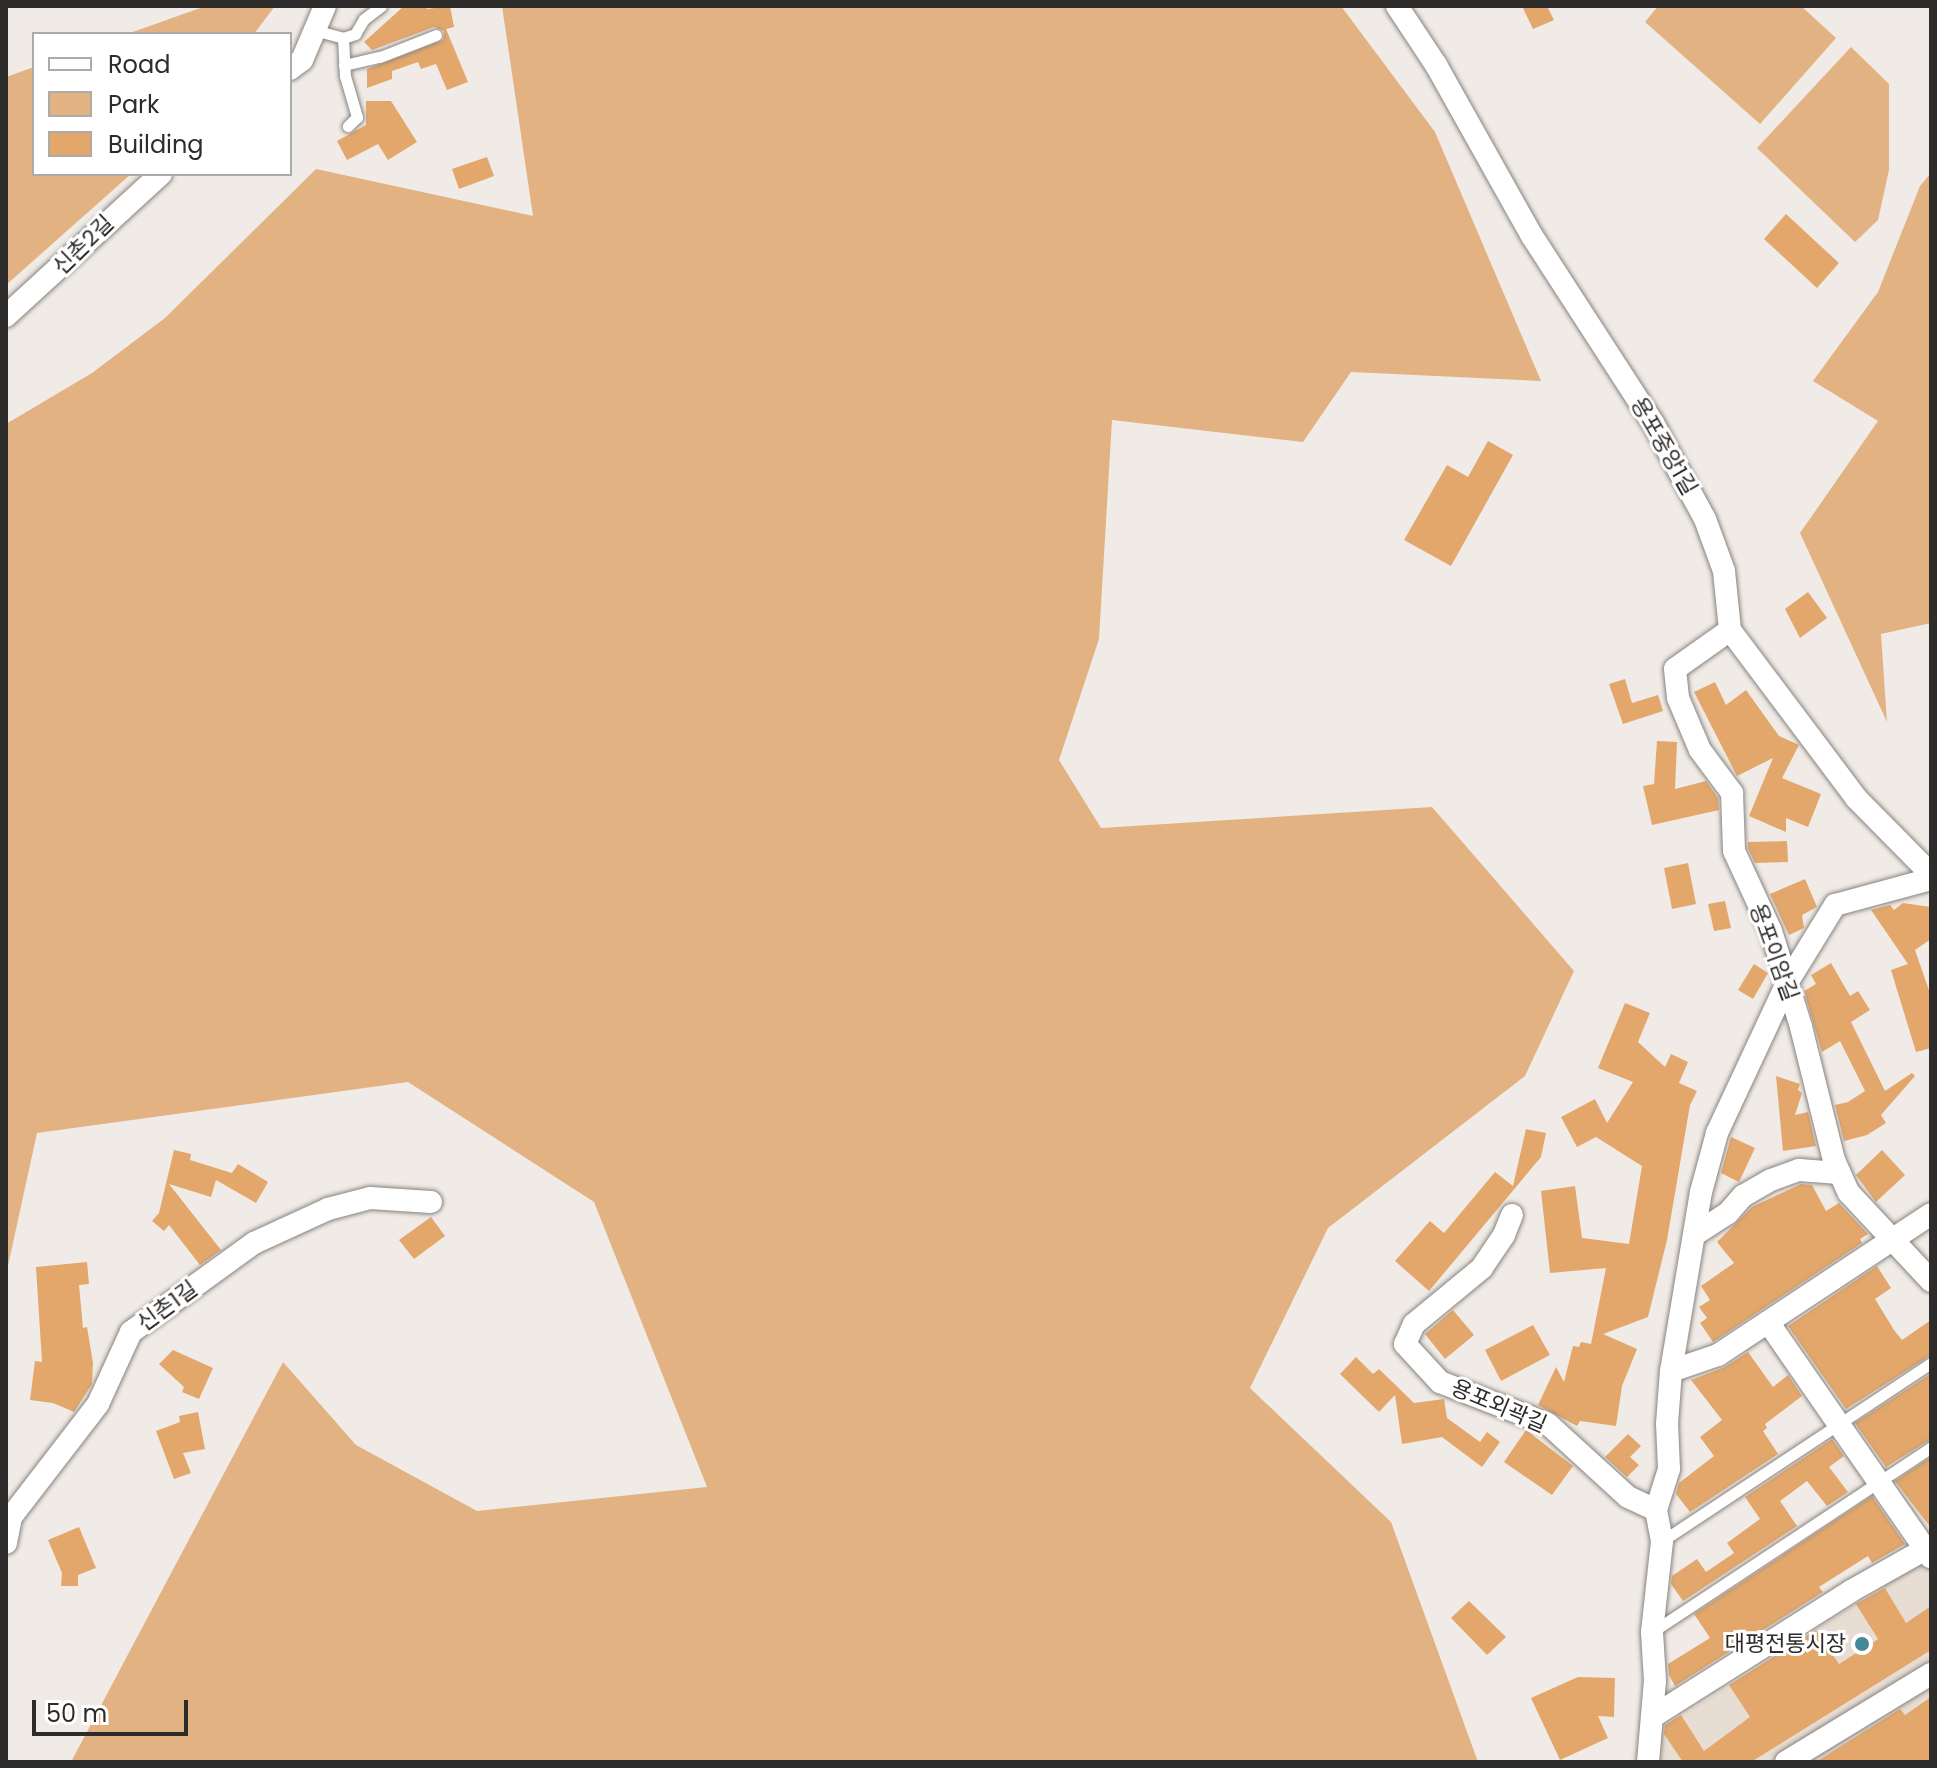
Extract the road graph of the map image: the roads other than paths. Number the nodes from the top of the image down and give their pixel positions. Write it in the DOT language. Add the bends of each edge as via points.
graph roads {
  1 [pos="325,6"];
  2 [pos="381,6"];
  3 [pos="1397,6"];
  4 [pos="314,30"];
  5 [pos="436,35"];
  6 [pos="343,38"];
  7 [pos="344,65"];
  8 [pos="292,68"];
  9 [pos="348,126"];
  10 [pos="159,176"];
  11 [pos="6,316"];
  12 [pos="1730,630"];
  13 [pos="1931,877"];
  14 [pos="1787,983"];
  15 [pos="1839,1173"];
  16 [pos="431,1202"];
  17 [pos="1931,1214"];
  18 [pos="1512,1215"];
  19 [pos="1694,1235"];
  20 [pos="1893,1240"];
  21 [pos="1931,1281"];
  22 [pos="1768,1322"];
  23 [pos="1931,1363"];
  24 [pos="1671,1371"];
  25 [pos="1839,1423"];
  26 [pos="1931,1447"];
  27 [pos="1878,1482"];
  28 [pos="1656,1510"];
  29 [pos="1662,1541"];
  30 [pos="6,1543"];
  31 [pos="1929,1551"];
  32 [pos="1652,1632"];
  33 [pos="1931,1674"];
  34 [pos="1652,1717"];
  35 [pos="1648,1762"];
  36 [pos="1786,1762"];
  1 -- 4 [label="street"];
  2 -- 6 [label="lane" via="355,34"];
  3 -- 12 [label="street, 용포중앙1길" via="1532,236 1653,423 1705,519 1724,571"];
  4 -- 6 [label="lane"];
  4 -- 8 [label="street" via="302,60"];
  5 -- 7 [label="lane"];
  6 -- 7 [label="lane"];
  7 -- 9 [label="lane" via="357,117"];
  10 -- 11 [label="street, 신촌2길"];
  12 -- 13 [label="street" via="1856,798"];
  12 -- 14 [label="street, 용포이암길" via="1675,669 1678,698 1700,750 1732,793 1734,851 1771,931"];
  13 -- 14 [label="street" via="1835,905"];
  14 -- 15 [label="street, 용포이암길"];
  14 -- 19 [label="street" via="1717,1133"];
  15 -- 19 [label="street" via="1799,1170 1771,1180"];
  15 -- 20 [label="street, 용포이암길" via="1849,1193"];
  16 -- 30 [label="street, 신촌1길" via="370,1198 328,1209 254,1243 131,1332 98,1404 11,1517"];
  17 -- 20 [label="street"];
  18 -- 28 [label="street, 용포외곽길" via="1482,1268 1414,1324 1405,1344 1440,1382 1548,1424 1628,1497"];
  19 -- 24 [label="street"];
  20 -- 21 [label="street, 용포이암길"];
  20 -- 22 [label="street"];
  22 -- 24 [label="street" via="1718,1355"];
  22 -- 25 [label="street"];
  23 -- 25 [label="lane"];
  24 -- 28 [label="street" via="1669,1469"];
  25 -- 27 [label="street"];
  25 -- 29 [label="lane"];
  26 -- 27 [label="lane"];
  27 -- 31 [label="street"];
  27 -- 32 [label="lane"];
  28 -- 29 [label="street"];
  29 -- 32 [label="street"];
  31 -- 34 [label="street" via="1851,1591"];
  32 -- 34 [label="street"];
  33 -- 36 [label="street"];
  34 -- 35 [label="street"];
}
